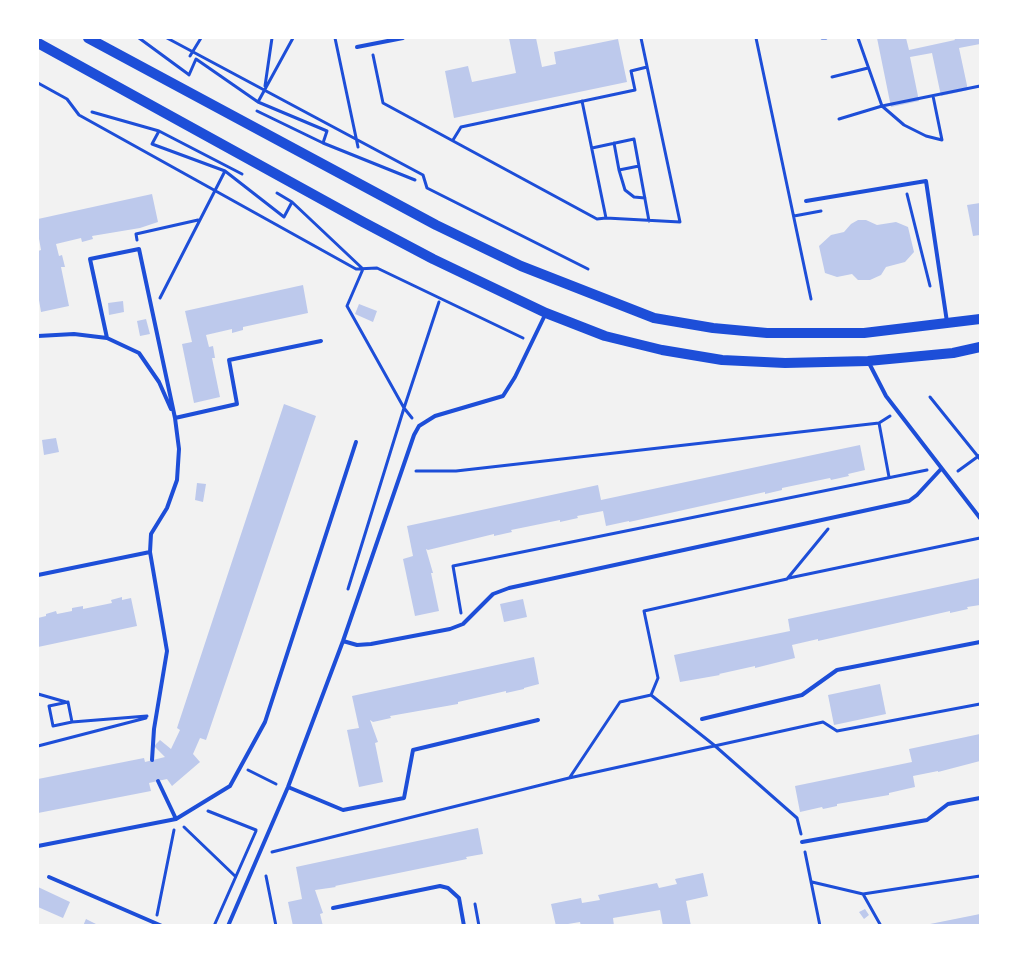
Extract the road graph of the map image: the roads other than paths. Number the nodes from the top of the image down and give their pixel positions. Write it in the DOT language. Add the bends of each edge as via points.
graph roads {
  1 [pos="88,38"];
  2 [pos="403,38"];
  3 [pos="38,43"];
  4 [pos="357,47"];
  5 [pos="806,201"];
  6 [pos="546,313"];
  7 [pos="981,319"];
  8 [pos="948,324"];
  9 [pos="38,336"];
  10 [pos="106,338"];
  11 [pos="321,342"];
  12 [pos="981,347"];
  13 [pos="868,361"];
  14 [pos="175,418"];
  15 [pos="356,442"];
  16 [pos="941,468"];
  17 [pos="981,518"];
  18 [pos="150,552"];
  19 [pos="38,575"];
  20 [pos="344,641"];
  21 [pos="981,642"];
  22 [pos="702,719"];
  23 [pos="538,720"];
  24 [pos="152,760"];
  25 [pos="158,781"];
  26 [pos="288,787"];
  27 [pos="981,798"];
  28 [pos="176,819"];
  29 [pos="802,842"];
  30 [pos="38,846"];
  31 [pos="49,877"];
  32 [pos="333,908"];
  33 [pos="162,926"];
  34 [pos="228,926"];
  35 [pos="464,926"];
  1 -- 8 [label="main road" via="436,225 531,270 654,318 766,333 864,333"];
  2 -- 4 [label="lane"];
  3 -- 6 [label="main road" via="432,259"];
  5 -- 8 [label="lane" via="926,181"];
  6 -- 13 [label="main road" via="605,336 662,351 722,360"];
  6 -- 20 [label="lane" via="503,396 435,416 419,426"];
  7 -- 8 [label="main road"];
  9 -- 10 [label="lane" via="74,334"];
  10 -- 14 [label="lane" via="139,353 159,382"];
  10 -- 14 [label="lane" via="90,259 139,249"];
  11 -- 14 [label="lane" via="229,360 237,404"];
  12 -- 13 [label="main road"];
  13 -- 16 [label="lane" via="886,396"];
  14 -- 18 [label="lane" via="177,480 167,508 151,534"];
  15 -- 28 [label="lane" via="265,722 230,786"];
  16 -- 17 [label="lane"];
  16 -- 20 [label="lane" via="909,501 509,588 493,594 463,624 450,629 371,645"];
  18 -- 19 [label="lane"];
  18 -- 24 [label="lane" via="167,651"];
  20 -- 26 [label="lane"];
  21 -- 22 [label="lane" via="837,669 802,695"];
  23 -- 26 [label="lane" via="413,750 404,798 343,810"];
  25 -- 28 [label="lane"];
  26 -- 34 [label="lane"];
  27 -- 29 [label="lane" via="948,804 927,820"];
  28 -- 30 [label="lane"];
  31 -- 33 [label="lane"];
  32 -- 35 [label="lane" via="440,886 459,898"];
}
